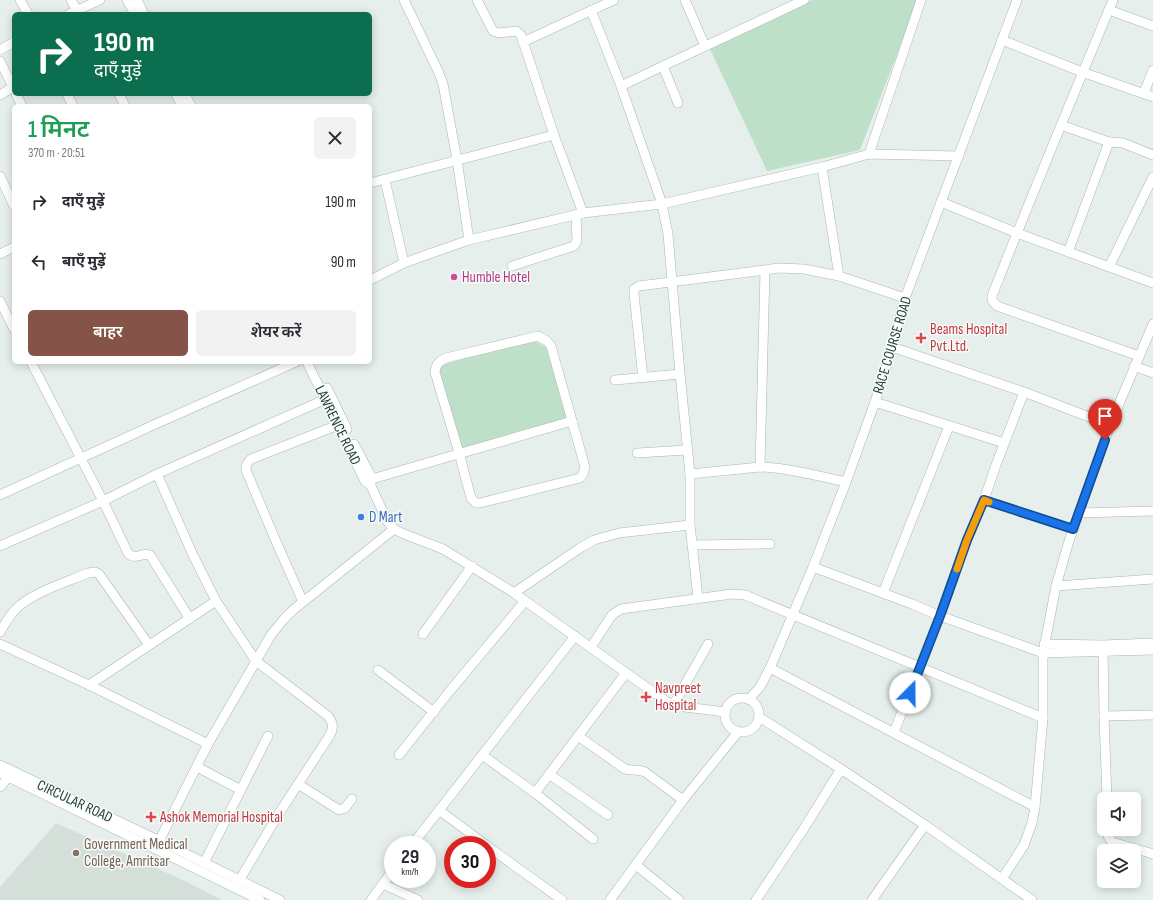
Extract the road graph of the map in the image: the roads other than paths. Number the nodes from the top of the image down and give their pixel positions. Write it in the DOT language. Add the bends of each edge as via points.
graph roads {
  1 [pos="20,0"];
  2 [pos="72,0"];
  3 [pos="100,0"];
  4 [pos="127,0"];
  5 [pos="137,0"];
  6 [pos="404,0"];
  7 [pos="477,0"];
  8 [pos="614,0"];
  9 [pos="685,0"];
  10 [pos="804,0"];
  11 [pos="921,0"];
  12 [pos="1017,0"];
  13 [pos="1113,0"];
  14 [pos="591,10"];
  15 [pos="1109,10"];
  16 [pos="27,12"];
  17 [pos="75,12"];
  18 [pos="77,12"];
  19 [pos="134,12"];
  20 [pos="143,12"];
  21 [pos="1153,26"];
  22 [pos="1002,40"];
  23 [pos="523,42"];
  24 [pos="12,43"];
  25 [pos="705,46"];
  26 [pos="0,50"];
  27 [pos="0,61"];
  28 [pos="663,66"];
  29 [pos="1153,70"];
  30 [pos="1082,72"];
  31 [pos="12,86"];
  32 [pos="621,86"];
  33 [pos="12,91"];
  34 [pos="1144,93"];
  35 [pos="0,95"];
  36 [pos="1153,96"];
  37 [pos="678,103"];
  38 [pos="1061,125"];
  39 [pos="554,135"];
  40 [pos="1109,142"];
  41 [pos="869,154"];
  42 [pos="958,156"];
  43 [pos="1153,156"];
  44 [pos="457,160"];
  45 [pos="822,167"];
  46 [pos="0,176"];
  47 [pos="1153,177"];
  48 [pos="385,180"];
  49 [pos="372,183"];
  50 [pos="12,202"];
  51 [pos="941,202"];
  52 [pos="662,204"];
  53 [pos="579,213"];
  54 [pos="1017,233"];
  55 [pos="469,240"];
  56 [pos="12,248"];
  57 [pos="1068,252"];
  58 [pos="0,254"];
  59 [pos="404,263"];
  60 [pos="512,266"];
  61 [pos="1109,267"];
  62 [pos="765,270"];
  63 [pos="372,276"];
  64 [pos="839,276"];
  65 [pos="672,282"];
  66 [pos="1153,283"];
  67 [pos="906,298"];
  68 [pos="0,301"];
  69 [pos="3,314"];
  70 [pos="1153,324"];
  71 [pos="12,325"];
  72 [pos="892,348"];
  73 [pos="1139,356"];
  74 [pos="32,364"];
  75 [pos="291,364"];
  76 [pos="308,364"];
  77 [pos="315,364"];
  78 [pos="1134,366"];
  79 [pos="1153,373"];
  80 [pos="680,374"];
  81 [pos="643,378"];
  82 [pos="615,380"];
  83 [pos="1024,392"];
  84 [pos="326,399"];
  85 [pos="875,402"];
  86 [pos="572,421"];
  87 [pos="338,425"];
  88 [pos="1110,425"];
  89 [pos="949,426"];
  90 [pos="1004,443"];
  91 [pos="687,450"];
  92 [pos="459,453"];
  93 [pos="637,453"];
  94 [pos="81,458"];
  95 [pos="760,467"];
  96 [pos="157,474"];
  97 [pos="690,474"];
  98 [pos="369,482"];
  99 [pos="846,482"];
  100 [pos="0,495"];
  101 [pos="984,500"];
  102 [pos="103,501"];
  103 [pos="1153,512"];
  104 [pos="1079,513"];
  105 [pos="690,525"];
  106 [pos="394,529"];
  107 [pos="1073,529"];
  108 [pos="770,544"];
  109 [pos="692,545"];
  110 [pos="0,546"];
  111 [pos="472,566"];
  112 [pos="813,567"];
  113 [pos="1153,579"];
  114 [pos="1056,586"];
  115 [pos="514,593"];
  116 [pos="883,593"];
  117 [pos="698,598"];
  118 [pos="525,601"];
  119 [pos="216,602"];
  120 [pos="304,602"];
  121 [pos="792,614"];
  122 [pos="940,616"];
  123 [pos="190,619"];
  124 [pos="0,632"];
  125 [pos="423,634"];
  126 [pos="575,636"];
  127 [pos="1153,643"];
  128 [pos="0,644"];
  129 [pos="708,644"];
  130 [pos="148,645"];
  131 [pos="591,647"];
  132 [pos="1044,648"];
  133 [pos="1103,648"];
  134 [pos="1153,650"];
  135 [pos="256,661"];
  136 [pos="770,668"];
  137 [pos="920,668"];
  138 [pos="378,670"];
  139 [pos="626,673"];
  140 [pos="89,685"];
  141 [pos="760,687"];
  142 [pos="749,699"];
  143 [pos="674,704"];
  144 [pos="434,712"];
  145 [pos="725,712"];
  146 [pos="759,713"];
  147 [pos="1153,715"];
  148 [pos="1104,716"];
  149 [pos="1043,718"];
  150 [pos="738,732"];
  151 [pos="894,732"];
  152 [pos="268,736"];
  153 [pos="578,736"];
  154 [pos="208,744"];
  155 [pos="399,755"];
  156 [pos="482,755"];
  157 [pos="0,765"];
  158 [pos="197,767"];
  159 [pos="841,769"];
  160 [pos="7,774"];
  161 [pos="549,774"];
  162 [pos="298,784"];
  163 [pos="0,787"];
  164 [pos="241,790"];
  165 [pos="1107,792"];
  166 [pos="535,793"];
  167 [pos="352,799"];
  168 [pos="683,800"];
  169 [pos="1035,807"];
  170 [pos="439,810"];
  171 [pos="608,815"];
  172 [pos="925,825"];
  173 [pos="419,836"];
  174 [pos="473,836"];
  175 [pos="1108,836"];
  176 [pos="594,839"];
  177 [pos="158,845"];
  178 [pos="496,853"];
  179 [pos="1153,854"];
  180 [pos="204,863"];
  181 [pos="636,865"];
  182 [pos="1002,879"];
  183 [pos="239,880"];
  184 [pos="383,884"];
  185 [pos="260,900"];
  186 [pos="280,900"];
  187 [pos="371,900"];
  188 [pos="418,900"];
  189 [pos="562,900"];
  190 [pos="610,900"];
  191 [pos="679,900"];
  192 [pos="756,900"];
  193 [pos="872,900"];
  194 [pos="1032,900"];
  1 -- 16 [label="street"];
  2 -- 17 [label="street"];
  3 -- 18 [label="street"];
  4 -- 19 [label="street"];
  5 -- 20 [label="street"];
  6 -- 44 [label="street" via="443,84"];
  7 -- 23 [label="street" via="493,31 516,31 521,35"];
  8 -- 14 [label="street"];
  9 -- 25 [label="street"];
  10 -- 25 [label="street"];
  11 -- 41 [label="street"];
  12 -- 22 [label="street, RACE COURSE ROAD"];
  13 -- 15 [label="street"];
  14 -- 23 [label="street"];
  14 -- 32 [label="street"];
  15 -- 21 [label="street"];
  15 -- 30 [label="street"];
  22 -- 30 [label="street"];
  22 -- 42 [label="street, RACE COURSE ROAD"];
  23 -- 39 [label="street"];
  24 -- 26 [label="street"];
  25 -- 28 [label="street"];
  27 -- 31 [label="street"];
  28 -- 32 [label="street"];
  28 -- 37 [label="street"];
  29 -- 34 [label="street"];
  30 -- 34 [label="street"];
  30 -- 38 [label="street"];
  32 -- 52 [label="street"];
  33 -- 35 [label="street"];
  34 -- 36 [label="street"];
  38 -- 40 [label="street"];
  38 -- 54 [label="street"];
  39 -- 44 [label="street"];
  39 -- 53 [label="street"];
  40 -- 43 [label="street" via="1123,143"];
  40 -- 57 [label="street"];
  41 -- 42 [label="street"];
  41 -- 45 [label="street"];
  42 -- 51 [label="street, RACE COURSE ROAD"];
  44 -- 48 [label="street"];
  44 -- 55 [label="street"];
  45 -- 52 [label="street"];
  45 -- 64 [label="street"];
  46 -- 50 [label="street"];
  47 -- 61 [label="street"];
  48 -- 49 [label="street"];
  48 -- 59 [label="street"];
  51 -- 54 [label="street"];
  51 -- 67 [label="street, RACE COURSE ROAD"];
  52 -- 53 [label="street"];
  52 -- 65 [label="street" via="668,234"];
  53 -- 55 [label="street"];
  53 -- 60 [label="street" via="577,241 574,246"];
  54 -- 57 [label="street"];
  54 -- 73 [label="street" via="992,296 994,304"];
  55 -- 59 [label="street"];
  56 -- 58 [label="street"];
  57 -- 61 [label="street"];
  59 -- 63 [label="street"];
  61 -- 66 [label="street"];
  62 -- 64 [label="street" via="788,267"];
  62 -- 65 [label="street"];
  62 -- 95 [label="street"];
  64 -- 67 [label="street"];
  65 -- 80 [label="street"];
  65 -- 81 [label="street" via="634,289"];
  67 -- 72 [label="street, RACE COURSE ROAD"];
  68 -- 69 [label="street"];
  69 -- 71 [label="street"];
  70 -- 73 [label="street"];
  72 -- 83 [label="street"];
  72 -- 85 [label="street, RACE COURSE ROAD"];
  73 -- 78 [label="street"];
  74 -- 94 [label="street"];
  75 -- 94 [label="street"];
  76 -- 84 [label="street, LAWRENCE ROAD"];
  77 -- 98 [label="street, LAWRENCE ROAD" via="356,448"];
  78 -- 79 [label="street"];
  78 -- 88 [label="street"];
  80 -- 81 [label="street"];
  80 -- 91 [label="street"];
  81 -- 82 [label="street"];
  83 -- 88 [label="street"];
  83 -- 90 [label="street"];
  84 -- 87 [label="street, LAWRENCE ROAD"];
  84 -- 96 [label="street"];
  85 -- 89 [label="street"];
  85 -- 99 [label="street, RACE COURSE ROAD"];
  86 -- 92 [label="street"];
  86 -- 92 [label="street" via="585,467 580,478 476,503 471,498"];
  86 -- 92 [label="street" via="551,346 543,338 538,336 446,358 438,363 435,372"];
  87 -- 98 [label="street, LAWRENCE ROAD"];
  87 -- 120 [label="street" via="252,459 246,466"];
  88 -- 104 [label="street"];
  89 -- 90 [label="street"];
  89 -- 116 [label="street"];
  90 -- 101 [label="street"];
  91 -- 93 [label="street"];
  91 -- 97 [label="street"];
  92 -- 98 [label="street"];
  94 -- 100 [label="street"];
  94 -- 102 [label="street"];
  95 -- 97 [label="street"];
  95 -- 99 [label="street"];
  96 -- 102 [label="street"];
  96 -- 119 [label="street"];
  97 -- 105 [label="street"];
  98 -- 106 [label="street, LAWRENCE ROAD" via="386,521"];
  99 -- 112 [label="street, RACE COURSE ROAD"];
  101 -- 107 [label="street"];
  101 -- 122 [label="street"];
  102 -- 110 [label="street"];
  102 -- 123 [label="street" via="130,556 136,557 144,553 152,557"];
  103 -- 104 [label="street"];
  104 -- 107 [label="street"];
  105 -- 109 [label="street"];
  105 -- 115 [label="street" via="619,533 594,540"];
  106 -- 111 [label="street" via="443,549"];
  106 -- 120 [label="street"];
  107 -- 114 [label="street"];
  108 -- 109 [label="street"];
  109 -- 117 [label="street"];
  111 -- 115 [label="street"];
  111 -- 125 [label="street"];
  112 -- 116 [label="street"];
  112 -- 121 [label="street, RACE COURSE ROAD"];
  113 -- 114 [label="street"];
  114 -- 132 [label="street"];
  115 -- 118 [label="street"];
  116 -- 122 [label="street"];
  117 -- 121 [label="street" via="745,595"];
  117 -- 131 [label="street" via="620,609 612,615"];
  118 -- 126 [label="street"];
  118 -- 144 [label="street"];
  119 -- 123 [label="street"];
  119 -- 135 [label="street"];
  120 -- 135 [label="street" via="277,627"];
  121 -- 136 [label="street, RACE COURSE ROAD"];
  121 -- 137 [label="street"];
  122 -- 132 [label="street"];
  122 -- 137 [label="street"];
  123 -- 130 [label="street"];
  124 -- 130 [label="street" via="16,609 30,598 92,572 99,574"];
  126 -- 131 [label="street"];
  126 -- 156 [label="street"];
  127 -- 133 [label="street"];
  128 -- 140 [label="street"];
  129 -- 143 [label="street"];
  130 -- 140 [label="street"];
  131 -- 139 [label="street"];
  132 -- 133 [label="street"];
  132 -- 149 [label="street"];
  133 -- 134 [label="street"];
  133 -- 148 [label="street"];
  135 -- 154 [label="street"];
  135 -- 162 [label="street" via="328,716 333,724 330,736"];
  136 -- 141 [label="street, RACE COURSE ROAD"];
  136 -- 151 [label="street"];
  137 -- 149 [label="street"];
  137 -- 151 [label="street"];
  138 -- 144 [label="street"];
  139 -- 143 [label="street" via="656,695"];
  139 -- 153 [label="street"];
  140 -- 154 [label="street"];
  141 -- 142 [label="street"];
  141 -- 146 [label="street"];
  142 -- 145 [label="street" via="734,700"];
  142 -- 146 [label="street" via="756,705"];
  143 -- 145 [label="street"];
  144 -- 155 [label="street"];
  145 -- 150 [label="street" via="728,724"];
  146 -- 150 [label="street" via="756,724 750,730"];
  146 -- 159 [label="street"];
  147 -- 148 [label="street"];
  148 -- 165 [label="street"];
  149 -- 169 [label="street"];
  150 -- 168 [label="street"];
  151 -- 169 [label="street"];
  152 -- 164 [label="street"];
  153 -- 161 [label="street"];
  153 -- 168 [label="street" via="625,769 642,770"];
  154 -- 158 [label="street"];
  156 -- 166 [label="street"];
  156 -- 170 [label="street"];
  157 -- 160 [label="street, CIRCULAR ROAD"];
  158 -- 164 [label="street"];
  158 -- 177 [label="street"];
  159 -- 172 [label="street"];
  159 -- 192 [label="street"];
  160 -- 163 [label="street"];
  160 -- 177 [label="street, CIRCULAR ROAD"];
  161 -- 166 [label="street"];
  161 -- 171 [label="street"];
  162 -- 167 [label="street" via="340,810"];
  162 -- 183 [label="street"];
  164 -- 180 [label="street"];
  166 -- 176 [label="street"];
  168 -- 181 [label="street"];
  169 -- 182 [label="street" via="1024,844"];
  170 -- 173 [label="street"];
  170 -- 174 [label="street"];
  172 -- 182 [label="street"];
  172 -- 193 [label="street"];
  175 -- 179 [label="street" via="1112,842"];
  177 -- 180 [label="street, CIRCULAR ROAD"];
  177 -- 185 [label="street, CIRCULAR ROAD"];
  178 -- 189 [label="street"];
  180 -- 183 [label="street, CIRCULAR ROAD"];
  181 -- 190 [label="street"];
  181 -- 191 [label="street"];
  182 -- 194 [label="street"];
  183 -- 186 [label="street, CIRCULAR ROAD"];
  184 -- 187 [label="street"];
  184 -- 188 [label="street"];
}
